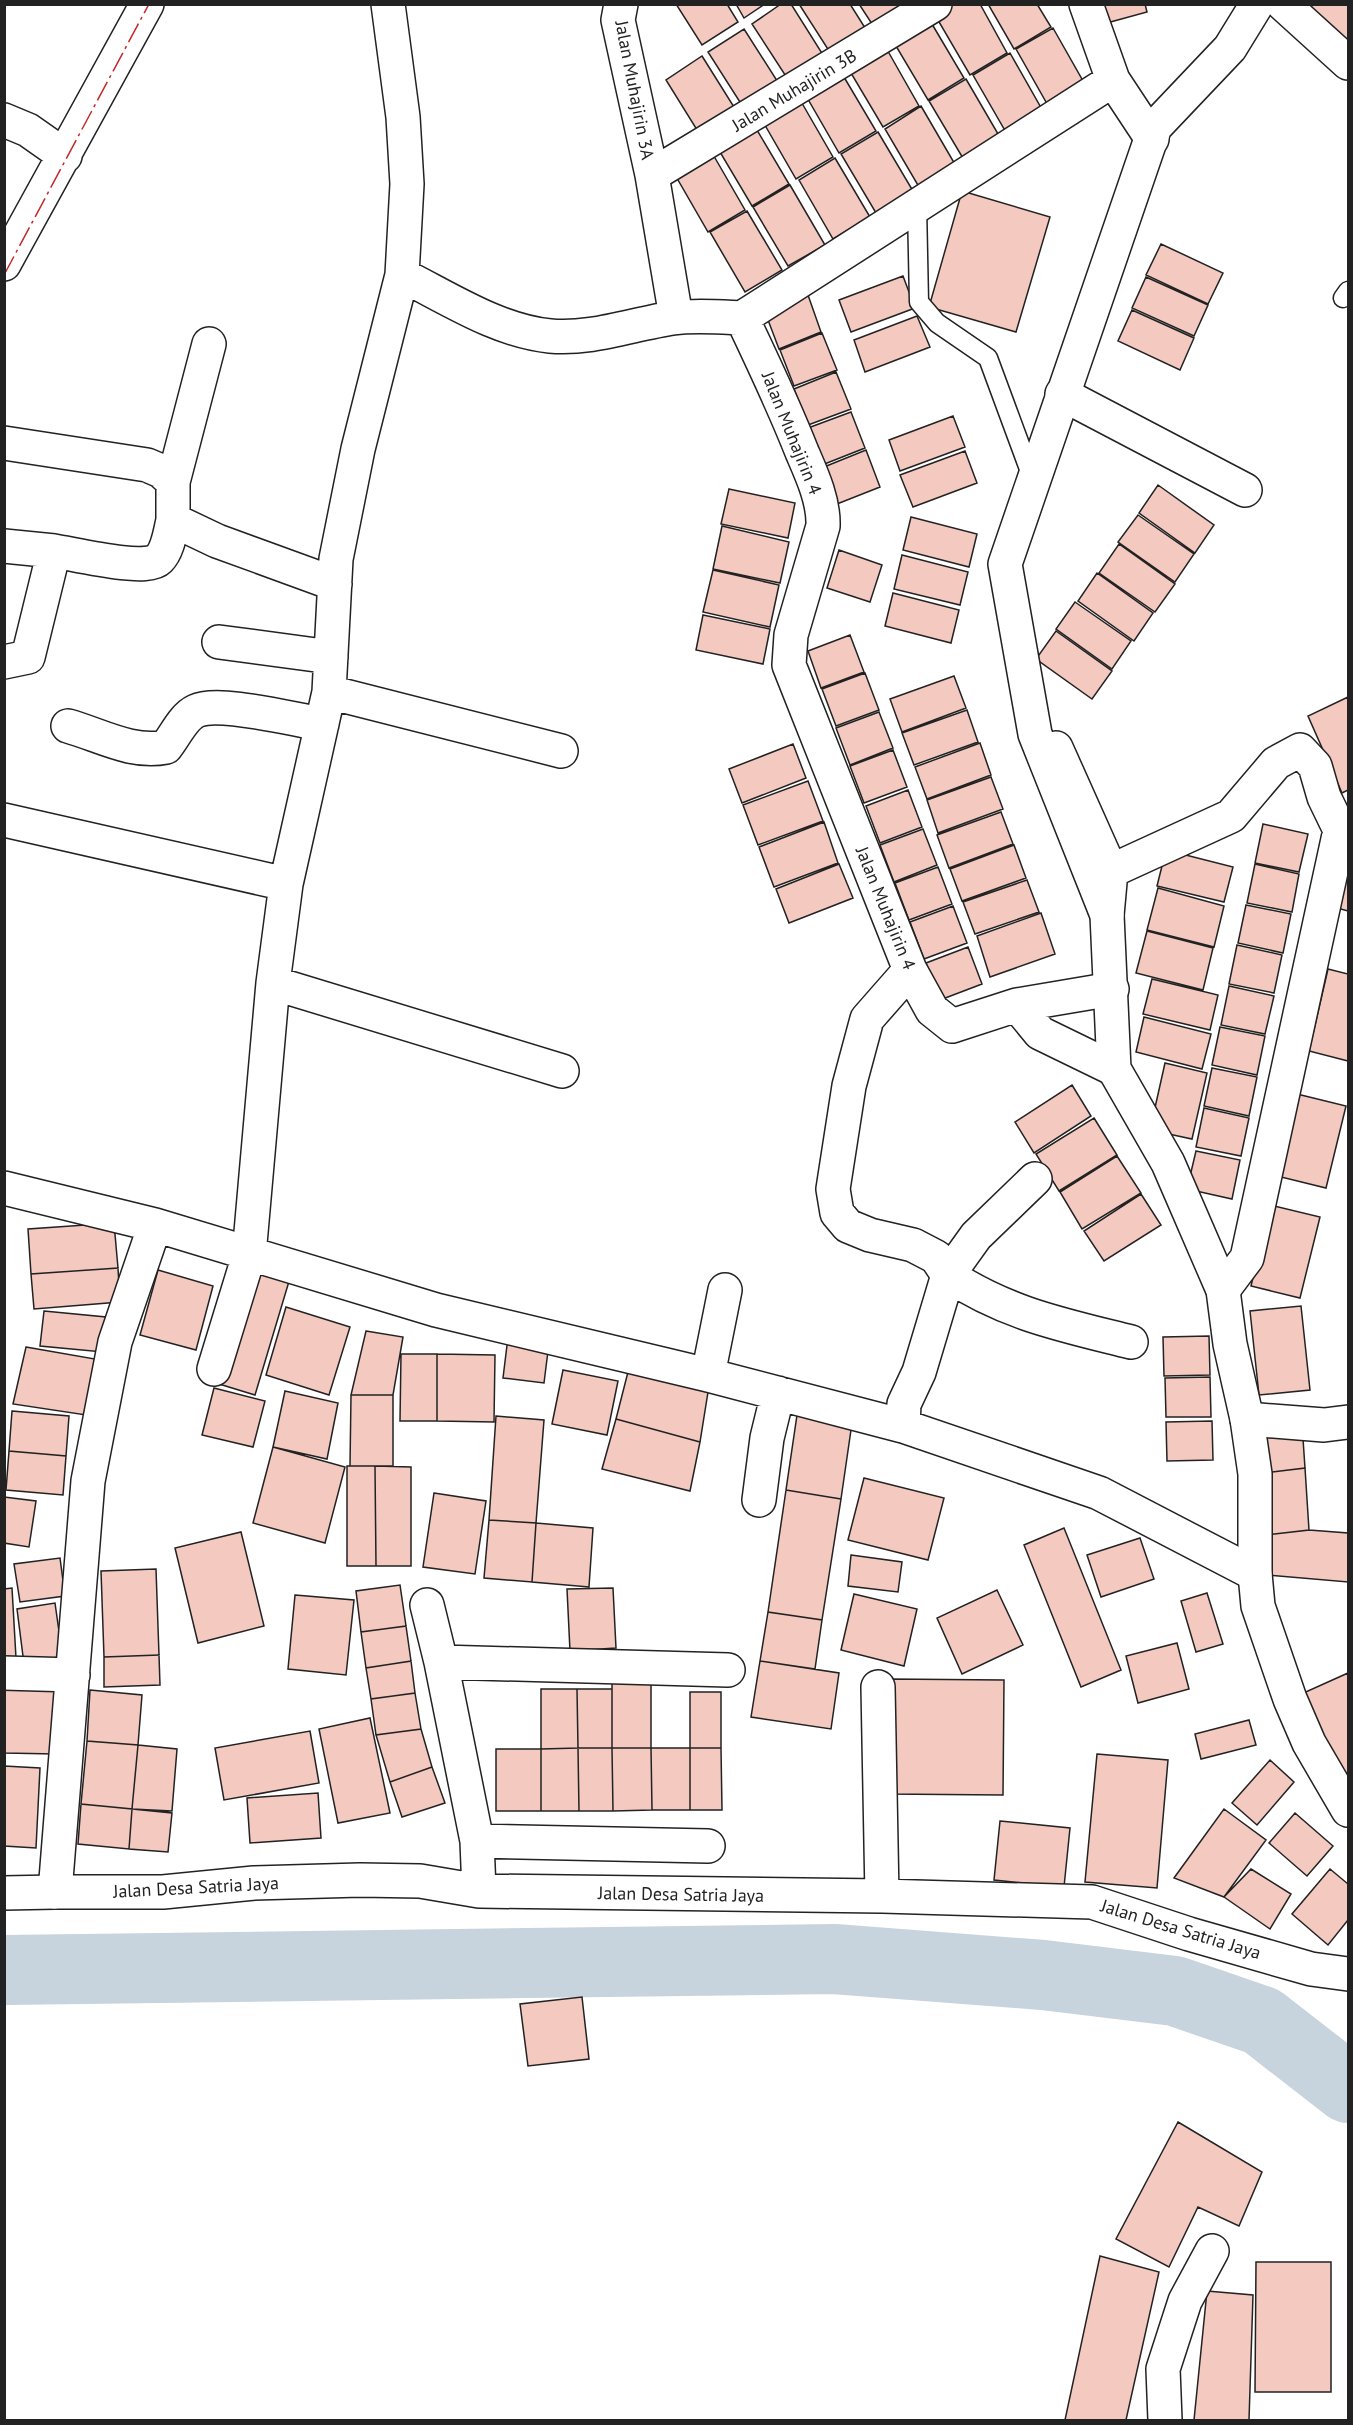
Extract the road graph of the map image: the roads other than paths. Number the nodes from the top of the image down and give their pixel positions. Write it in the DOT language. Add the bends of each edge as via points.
graph roads {
  1 [pos="147,4"];
  2 [pos="387,4"];
  3 [pos="621,4"];
  4 [pos="935,4"];
  5 [pos="1086,4"];
  6 [pos="1257,4"];
  7 [pos="1283,4"];
  8 [pos="1348,63"];
  9 [pos="1113,81"];
  10 [pos="4,120"];
  11 [pos="1152,139"];
  12 [pos="65,156"];
  13 [pos="652,175"];
  14 [pos="917,206"];
  15 [pos="4,264"];
  16 [pos="402,275"];
  17 [pos="676,317"];
  18 [pos="742,318"];
  19 [pos="209,344"];
  20 [pos="1062,394"];
  21 [pos="4,443"];
  22 [pos="1032,477"];
  23 [pos="173,482"];
  24 [pos="1245,490"];
  25 [pos="173,520"];
  26 [pos="4,546"];
  27 [pos="54,551"];
  28 [pos="335,584"];
  29 [pos="219,642"];
  30 [pos="331,657"];
  31 [pos="4,662"];
  32 [pos="1023,675"];
  33 [pos="328,692"];
  34 [pos="322,724"];
  35 [pos="68,726"];
  36 [pos="561,751"];
  37 [pos="4,820"];
  38 [pos="1112,871"];
  39 [pos="286,884"];
  40 [pos="1107,915"];
  41 [pos="910,970"];
  42 [pos="273,983"];
  43 [pos="1112,989"];
  44 [pos="1017,1005"];
  45 [pos="1114,1069"];
  46 [pos="562,1071"];
  47 [pos="1035,1179"];
  48 [pos="4,1188"];
  49 [pos="155,1225"];
  50 [pos="249,1255"];
  51 [pos="948,1275"];
  52 [pos="725,1290"];
  53 [pos="1223,1290"];
  54 [pos="1131,1342"];
  55 [pos="214,1369"];
  56 [pos="708,1375"];
  57 [pos="778,1393"];
  58 [pos="1247,1419"];
  59 [pos="1348,1422"];
  60 [pos="903,1426"];
  61 [pos="759,1500"];
  62 [pos="1255,1574"];
  63 [pos="427,1605"];
  64 [pos="441,1662"];
  65 [pos="728,1670"];
  66 [pos="4,1673"];
  67 [pos="73,1675"];
  68 [pos="878,1687"];
  69 [pos="1348,1810"];
  70 [pos="477,1841"];
  71 [pos="708,1846"];
  72 [pos="479,1891"];
  73 [pos="55,1892"];
  74 [pos="4,1893"];
  75 [pos="882,1896"];
  76 [pos="1348,1974"];
  77 [pos="1212,2251"];
  78 [pos="1165,2421"];
  1 -- 12 [label="street"];
  2 -- 16 [label="street" via="403,117 407,184"];
  3 -- 13 [label="street, Jalan Muhajirin 3A" via="618,20"];
  4 -- 13 [label="street, Jalan Muhajirin 3B"];
  5 -- 9 [label="street"];
  6 -- 11 [label="street" via="1230,48 1155,127"];
  7 -- 8 [label="street"];
  9 -- 11 [label="street"];
  9 -- 14 [label="street"];
  10 -- 12 [label="street" via="28,130"];
  11 -- 20 [label="street"];
  12 -- 15 [label="street"];
  13 -- 17 [label="street, Jalan Muhajirin 3A"];
  14 -- 18 [label="street"];
  14 -- 22 [label="lane" via="919,302 937,323 988,358"];
  16 -- 17 [label="street" via="485,317 551,337"];
  16 -- 28 [label="street" via="358,449 336,559"];
  17 -- 18 [label="street"];
  18 -- 41 [label="street, Jalan Muhajirin 4" via="782,400 813,477 823,516 791,635 789,665"];
  19 -- 23 [label="street"];
  20 -- 22 [label="street"];
  20 -- 24 [label="street"];
  21 -- 23 [label="street" via="147,465"];
  22 -- 32 [label="street" via="1005,564"];
  23 -- 25 [label="street"];
  25 -- 27 [label="street" via="160,559 151,564"];
  25 -- 28 [label="street" via="217,541"];
  26 -- 27 [label="street"];
  27 -- 31 [label="street" via="28,657"];
  28 -- 30 [label="street"];
  29 -- 30 [label="street"];
  30 -- 33 [label="street"];
  32 -- 38 [label="street"];
  32 -- 40 [label="street" via="1035,734"];
  33 -- 34 [label="street"];
  33 -- 36 [label="street"];
  34 -- 35 [label="street" via="214,707 196,711 166,747 152,750 129,747"];
  34 -- 39 [label="street"];
  37 -- 39 [label="street"];
  38 -- 40 [label="street"];
  38 -- 53 [label="street" via="1231,816 1276,763 1300,750 1315,766 1340,830 1247,1258"];
  39 -- 42 [label="street"];
  40 -- 43 [label="street"];
  41 -- 44 [label="street, Jalan Muhajirin 4" via="932,1010 952,1026"];
  41 -- 51 [label="street" via="867,1019 849,1086 833,1189 837,1214 848,1226 913,1245 936,1257"];
  42 -- 46 [label="street"];
  42 -- 50 [label="street"];
  43 -- 44 [label="street"];
  43 -- 45 [label="street"];
  44 -- 45 [label="street" via="1040,1033"];
  45 -- 53 [label="street" via="1168,1163"];
  47 -- 51 [label="street" via="976,1236"];
  48 -- 49 [label="street"];
  49 -- 50 [label="street"];
  49 -- 67 [label="street" via="116,1342 88,1481"];
  50 -- 55 [label="street"];
  50 -- 56 [label="street" via="436,1310"];
  51 -- 54 [label="street" via="976,1293 1025,1315"];
  51 -- 60 [label="street" via="919,1372 904,1404"];
  52 -- 56 [label="street"];
  53 -- 58 [label="street"];
  56 -- 57 [label="street"];
  57 -- 60 [label="street"];
  57 -- 61 [label="street"];
  58 -- 59 [label="street" via="1324,1425"];
  58 -- 62 [label="street" via="1255,1474"];
  60 -- 62 [label="street" via="1099,1493"];
  62 -- 69 [label="street" via="1258,1606 1290,1699 1309,1743"];
  63 -- 64 [label="street"];
  64 -- 65 [label="street"];
  64 -- 70 [label="street"];
  66 -- 67 [label="street"];
  67 -- 73 [label="street"];
  68 -- 75 [label="street"];
  70 -- 71 [label="street"];
  70 -- 72 [label="street"];
  72 -- 73 [label="street, Jalan Desa Satria Jaya" via="420,1881 360,1880 254,1883 163,1892"];
  72 -- 75 [label="street, Jalan Desa Satria Jaya"];
  73 -- 74 [label="street, Jalan Desa Satria Jaya"];
  75 -- 76 [label="street, Jalan Desa Satria Jaya" via="1092,1902 1311,1969"];
  77 -- 78 [label="street" via="1185,2301 1163,2369"];
}
